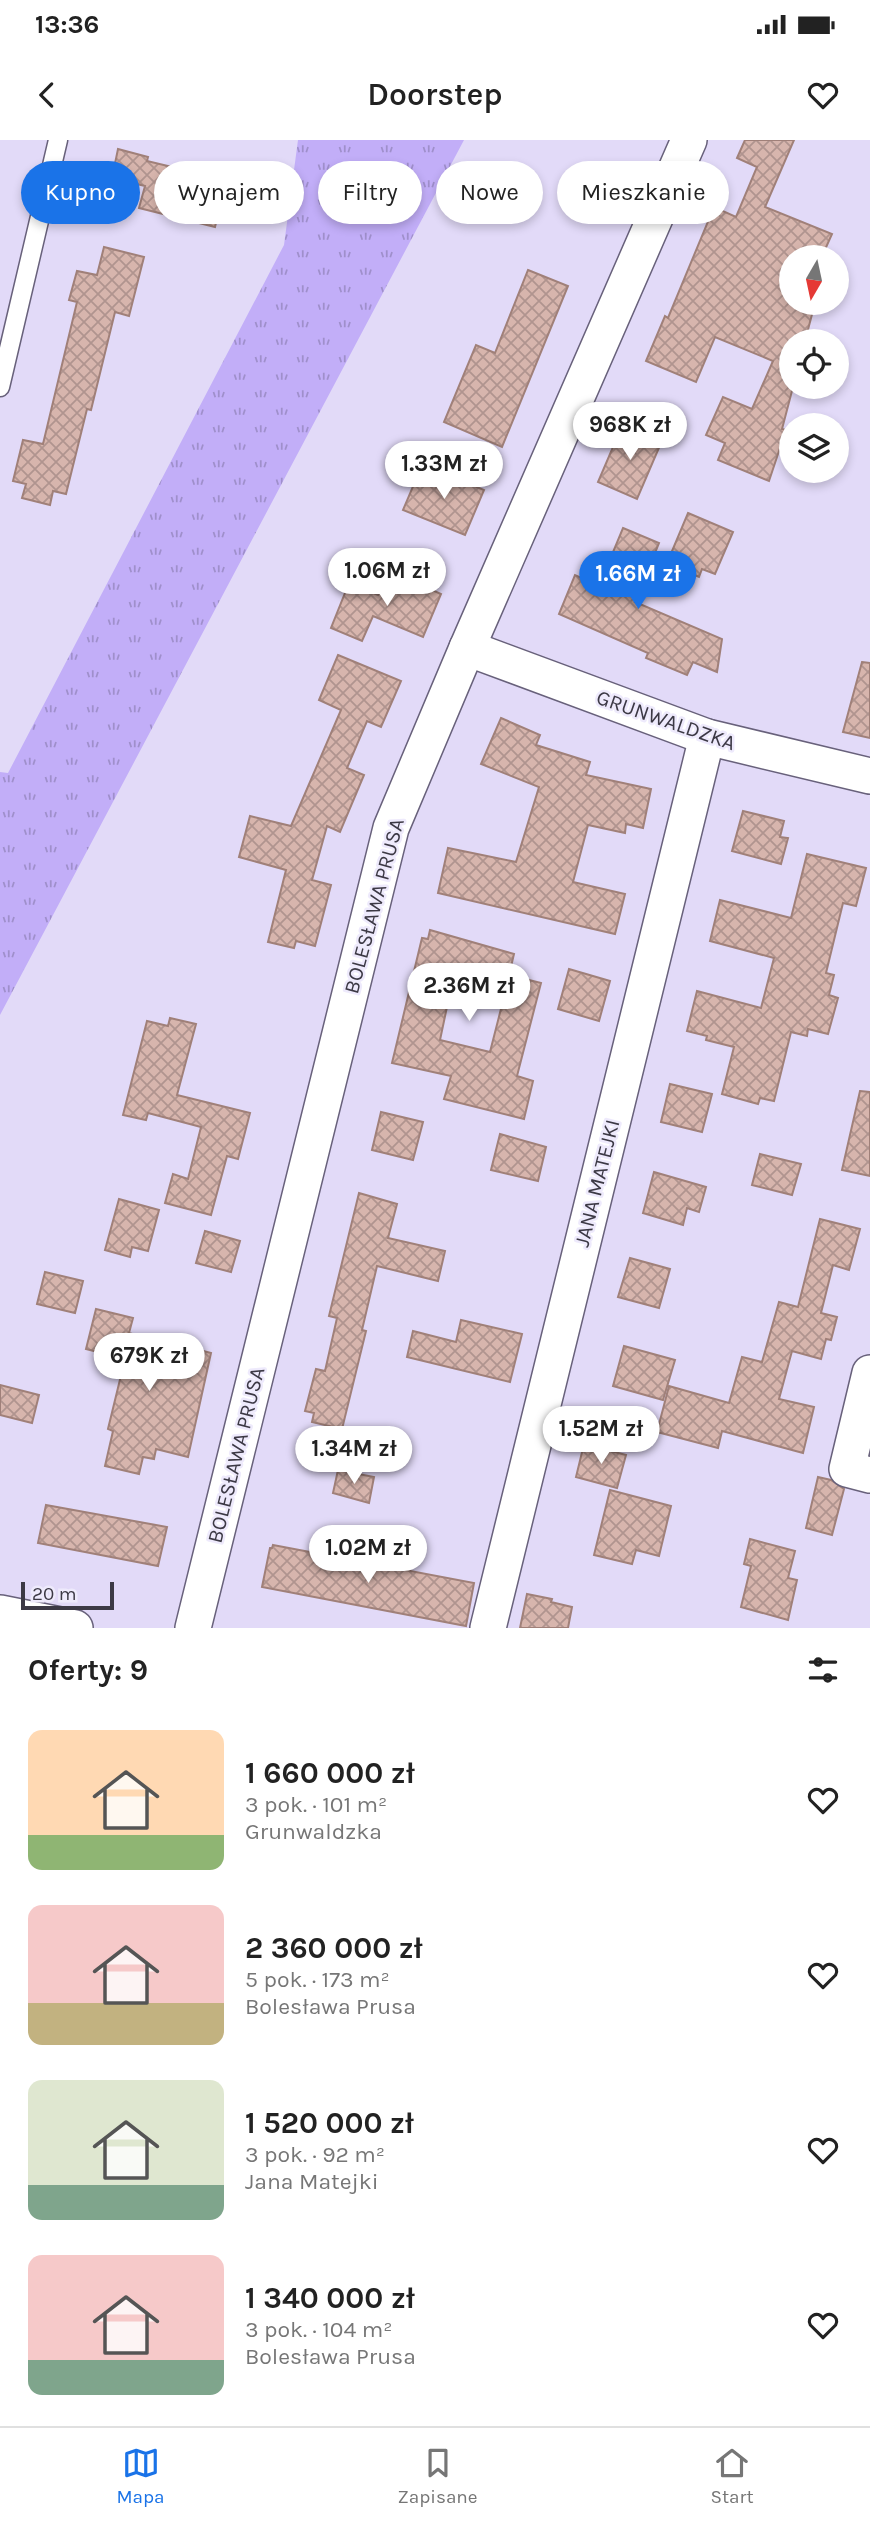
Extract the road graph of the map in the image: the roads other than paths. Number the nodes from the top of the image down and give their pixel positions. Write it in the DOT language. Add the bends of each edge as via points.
graph roads {
  1 [pos="58,140"];
  2 [pos="689,140"];
  3 [pos="0,387"];
  4 [pos="467,648"];
  5 [pos="707,737"];
  6 [pos="870,776"];
  7 [pos="870,1373"];
  8 [pos="870,1475"];
  9 [pos="14,1620"];
  10 [pos="75,1628"];
  11 [pos="193,1628"];
  12 [pos="488,1628"];
  1 -- 3 [label="lane"];
  2 -- 4 [label="street, BOLESŁAWA PRUSA"];
  4 -- 5 [label="street, GRUNWALDZKA"];
  4 -- 11 [label="street, BOLESŁAWA PRUSA" via="391,828"];
  5 -- 6 [label="street, GRUNWALDZKA"];
  5 -- 12 [label="street, JANA MATEJKI"];
  7 -- 8 [label="street" via="847,1469"];
  9 -- 10 [label="street"];
}
